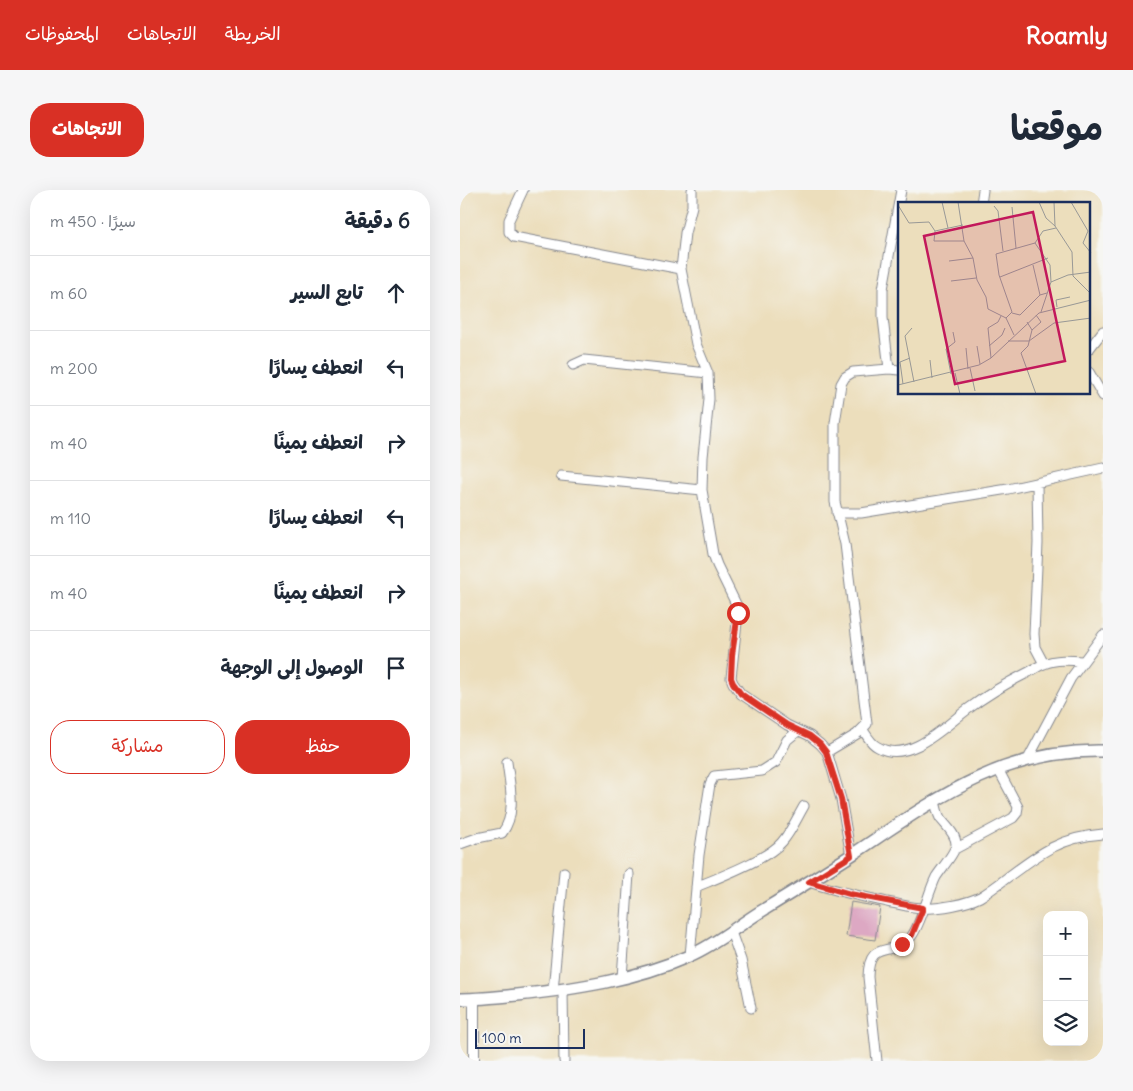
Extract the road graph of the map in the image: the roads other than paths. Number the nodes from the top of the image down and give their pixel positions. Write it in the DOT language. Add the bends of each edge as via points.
graph roads {
  1 [pos="524,190"];
  2 [pos="692,190"];
  3 [pos="898,206"];
  4 [pos="681,268"];
  5 [pos="1103,331"];
  6 [pos="1090,347"];
  7 [pos="573,365"];
  8 [pos="889,370"];
  9 [pos="898,370"];
  10 [pos="708,373"];
  11 [pos="1090,374"];
  12 [pos="1103,396"];
  13 [pos="1103,468"];
  14 [pos="561,476"];
  15 [pos="1037,482"];
  16 [pos="702,490"];
  17 [pos="837,513"];
  18 [pos="1103,635"];
  19 [pos="1082,661"];
  20 [pos="1044,664"];
  21 [pos="863,730"];
  22 [pos="798,731"];
  23 [pos="1103,751"];
  24 [pos="826,752"];
  25 [pos="1028,759"];
  26 [pos="508,762"];
  27 [pos="998,769"];
  28 [pos="935,800"];
  29 [pos="804,806"];
  30 [pos="1103,834"];
  31 [pos="460,844"];
  32 [pos="955,849"];
  33 [pos="851,856"];
  34 [pos="564,872"];
  35 [pos="629,874"];
  36 [pos="809,882"];
  37 [pos="696,887"];
  38 [pos="923,908"];
  39 [pos="731,932"];
  40 [pos="690,956"];
  41 [pos="622,978"];
  42 [pos="558,991"];
  43 [pos="460,999"];
  44 [pos="474,999"];
  45 [pos="751,1008"];
  46 [pos="474,1061"];
  47 [pos="564,1061"];
  48 [pos="877,1061"];
  1 -- 4 [label="street" via="509,220 509,232 514,237"];
  2 -- 4 [label="street"];
  3 -- 8 [label="street" via="883,289 882,318"];
  4 -- 10 [label="street" via="696,344"];
  5 -- 6 [label="street"];
  7 -- 10 [label="street" via="584,360"];
  8 -- 9 [label="street"];
  8 -- 17 [label="street" via="853,372 841,384 836,423 834,502"];
  10 -- 16 [label="street"];
  11 -- 12 [label="street"];
  13 -- 15 [label="street"];
  14 -- 16 [label="street"];
  15 -- 17 [label="street" via="860,513"];
  15 -- 20 [label="street" via="1034,634 1035,647"];
  16 -- 22 [label="street" via="713,554 737,606 731,678 741,694"];
  17 -- 21 [label="street" via="844,534 860,660 867,724"];
  18 -- 19 [label="street"];
  19 -- 20 [label="street" via="1061,660"];
  19 -- 25 [label="street"];
  20 -- 21 [label="street" via="980,700 922,744 889,751 872,744"];
  21 -- 24 [label="street"];
  22 -- 24 [label="street" via="810,736"];
  22 -- 37 [label="street" via="787,740 776,762 762,771 714,776 710,784"];
  23 -- 25 [label="main road" via="1067,752"];
  24 -- 33 [label="street" via="841,799"];
  25 -- 27 [label="main road"];
  26 -- 31 [label="street" via="511,815 508,826 502,833"];
  27 -- 28 [label="main road"];
  27 -- 32 [label="street" via="1018,807 1017,814"];
  28 -- 32 [label="street" via="940,818 954,836"];
  28 -- 33 [label="main road"];
  29 -- 37 [label="street" via="781,844"];
  30 -- 38 [label="street" via="1058,843 1044,850 979,897 959,904"];
  32 -- 38 [label="street" via="928,892"];
  33 -- 36 [label="main road"];
  34 -- 42 [label="street"];
  35 -- 41 [label="street"];
  36 -- 38 [label="street" via="843,893"];
  36 -- 39 [label="main road"];
  37 -- 40 [label="street"];
  38 -- 48 [label="street" via="908,940 879,951 868,966"];
  39 -- 40 [label="main road"];
  39 -- 45 [label="street" via="741,960"];
  40 -- 41 [label="main road"];
  41 -- 42 [label="main road"];
  42 -- 44 [label="main road"];
  42 -- 47 [label="street"];
  43 -- 44 [label="main road"];
  44 -- 46 [label="street"];
}
